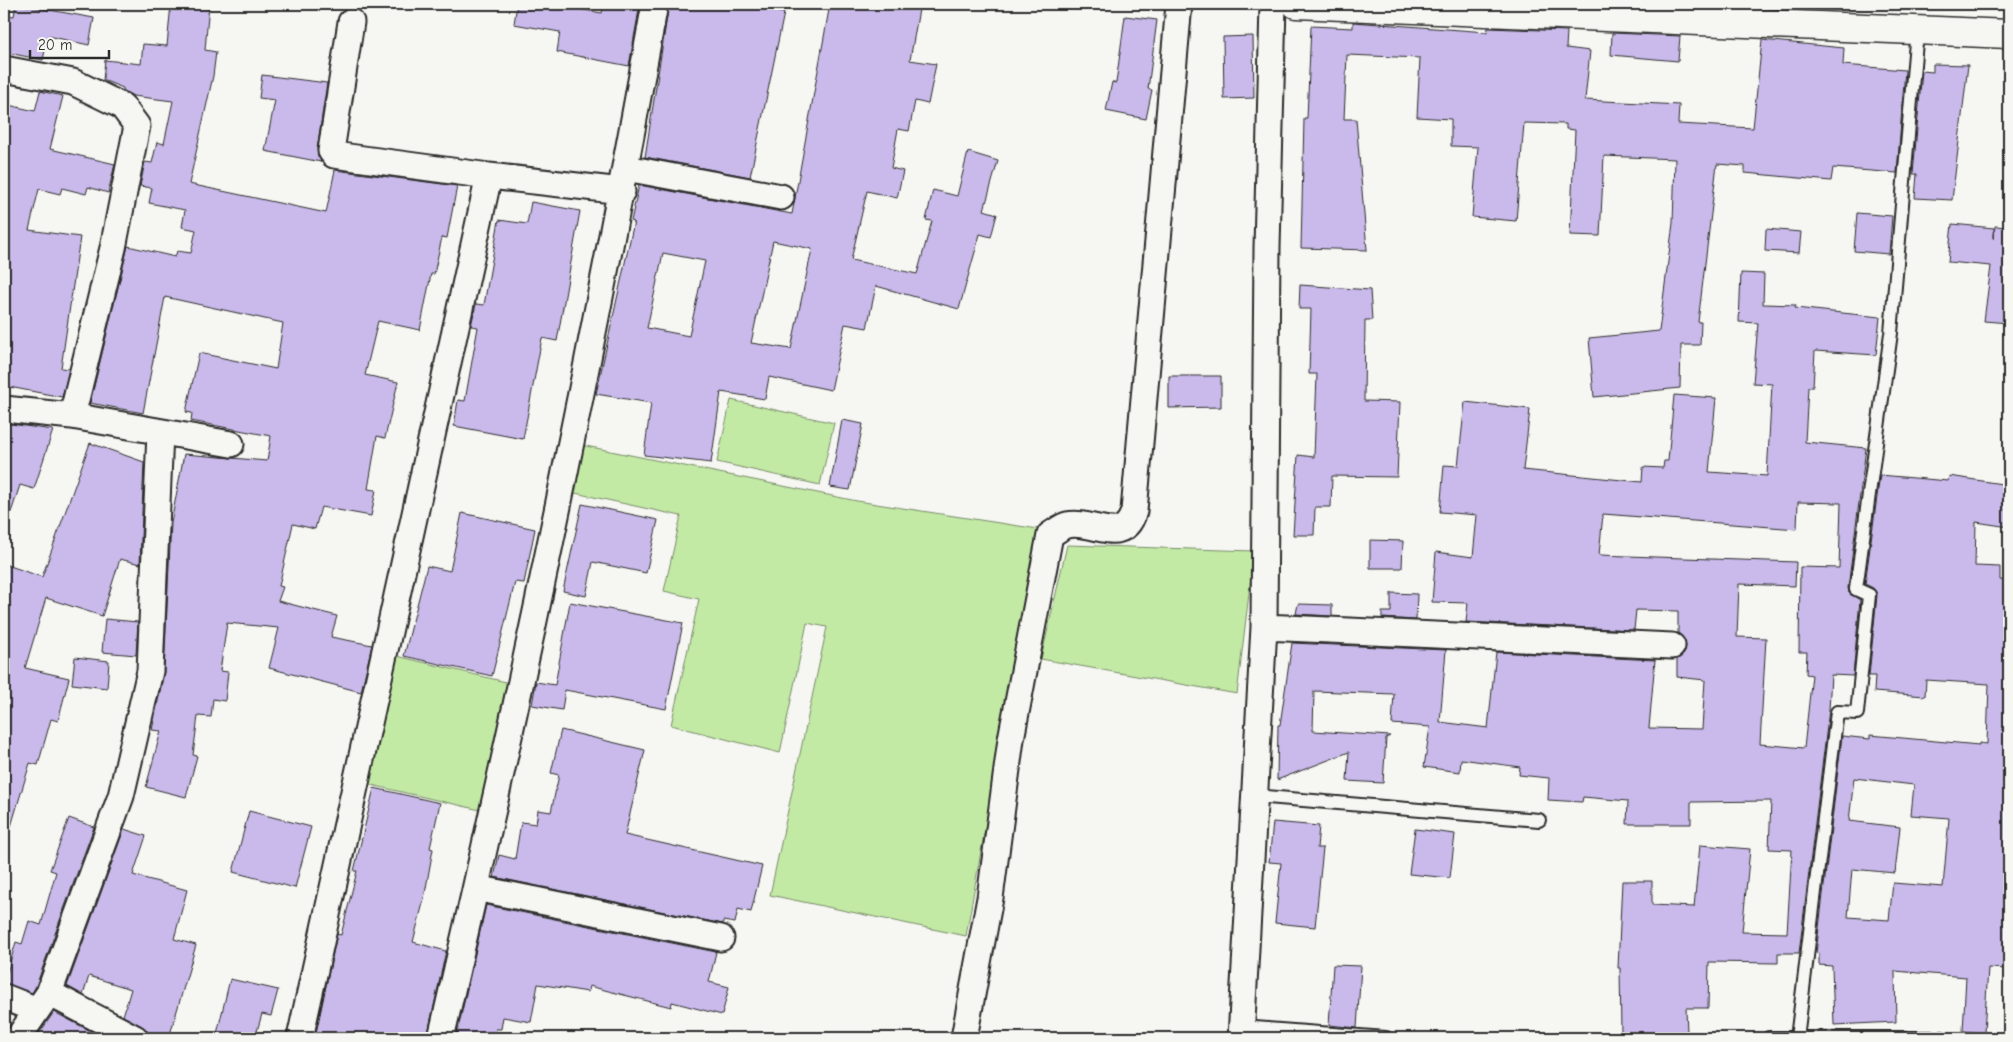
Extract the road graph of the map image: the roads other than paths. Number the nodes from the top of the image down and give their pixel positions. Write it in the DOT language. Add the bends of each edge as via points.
graph roads {
  1 [pos="655,4"];
  2 [pos="1179,4"];
  3 [pos="1273,4"];
  4 [pos="1296,4"];
  5 [pos="352,22"];
  6 [pos="1916,30"];
  7 [pos="2009,34"];
  8 [pos="4,69"];
  9 [pos="489,176"];
  10 [pos="624,179"];
  11 [pos="781,197"];
  12 [pos="4,409"];
  13 [pos="72,416"];
  14 [pos="160,432"];
  15 [pos="231,444"];
  16 [pos="1264,627"];
  17 [pos="1672,646"];
  18 [pos="1255,796"];
  19 [pos="1539,820"];
  20 [pos="476,888"];
  21 [pos="721,938"];
  22 [pos="4,997"];
  23 [pos="43,1001"];
  24 [pos="1242,1033"];
  25 [pos="18,1038"];
  26 [pos="136,1038"];
  27 [pos="300,1038"];
  28 [pos="441,1038"];
  29 [pos="964,1038"];
  30 [pos="1386,1038"];
  31 [pos="1769,1038"];
  32 [pos="1797,1038"];
  33 [pos="1942,1038"];
  1 -- 10 [label="street"];
  2 -- 29 [label="street" via="1134,511 1130,523 1120,530 1067,525 1050,535 1011,739 990,898"];
  3 -- 16 [label="street" via="1266,248"];
  4 -- 6 [label="street"];
  5 -- 9 [label="street" via="331,151 334,155"];
  6 -- 7 [label="street"];
  6 -- 32 [label="lane" via="1891,333 1856,589 1869,595 1856,714 1838,712"];
  8 -- 13 [label="street" via="73,82 122,106 137,126 113,248"];
  9 -- 10 [label="street"];
  9 -- 27 [label="street"];
  10 -- 11 [label="street"];
  10 -- 20 [label="street"];
  12 -- 13 [label="street"];
  13 -- 14 [label="street"];
  14 -- 15 [label="street"];
  14 -- 23 [label="street" via="150,671 121,796"];
  16 -- 17 [label="street"];
  16 -- 18 [label="street"];
  18 -- 19 [label="lane"];
  18 -- 24 [label="street"];
  20 -- 21 [label="street"];
  20 -- 28 [label="street"];
  22 -- 23 [label="street"];
  23 -- 25 [label="street"];
  23 -- 26 [label="street"];
  24 -- 30 [label="lane"];
  31 -- 32 [label="lane"];
  32 -- 33 [label="lane"];
}
